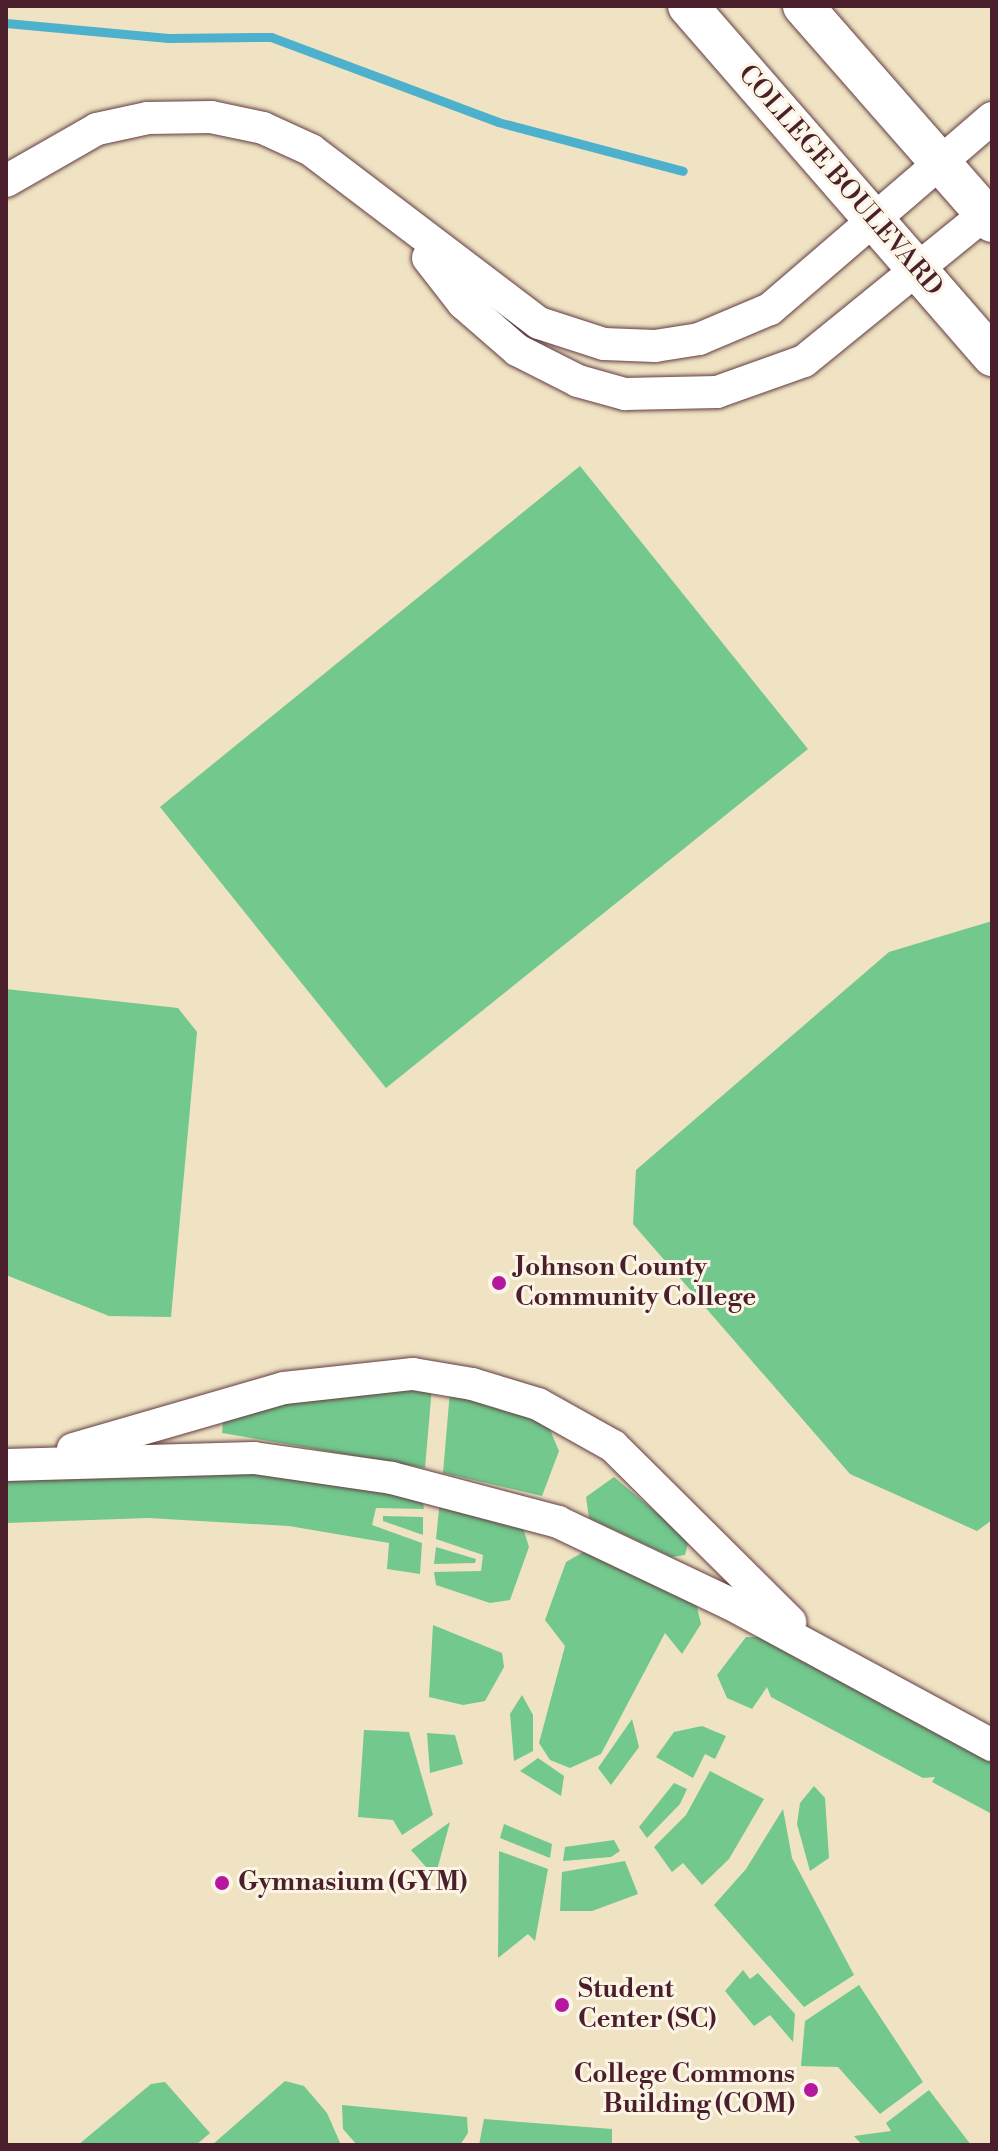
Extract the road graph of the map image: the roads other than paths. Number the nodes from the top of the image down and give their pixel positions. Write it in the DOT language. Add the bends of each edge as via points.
graph roads {
  1 [pos="688,6"];
  2 [pos="803,6"];
  3 [pos="992,118"];
  4 [pos="940,164"];
  5 [pos="6,181"];
  6 [pos="990,215"];
  7 [pos="874,222"];
  8 [pos="403,224"];
  9 [pos="917,271"];
  10 [pos="992,356"];
  11 [pos="9,1465"];
  12 [pos="827,1657"];
  13 [pos="992,1745"];
  1 -- 7 [label="main road, COLLEGE BOULEVARD"];
  2 -- 4 [label="main road"];
  3 -- 4 [label="street"];
  4 -- 6 [label="main road"];
  4 -- 7 [label="street"];
  5 -- 8 [label="street" via="97,129 148,118 211,117 311,150"];
  6 -- 9 [label="street"];
  7 -- 8 [label="street" via="770,309 699,339 655,346 604,344 539,323"];
  7 -- 9 [label="main road, COLLEGE BOULEVARD"];
  8 -- 9 [label="street" via="463,303 517,350 578,381 625,394 717,392 762,381 839,337"];
  9 -- 10 [label="main road, COLLEGE BOULEVARD"];
  11 -- 12 [label="street" via="179,1455 392,1478 581,1531"];
  11 -- 12 [label="street" via="284,1388 413,1374 472,1384 538,1404 613,1446"];
  12 -- 13 [label="street"];
}
